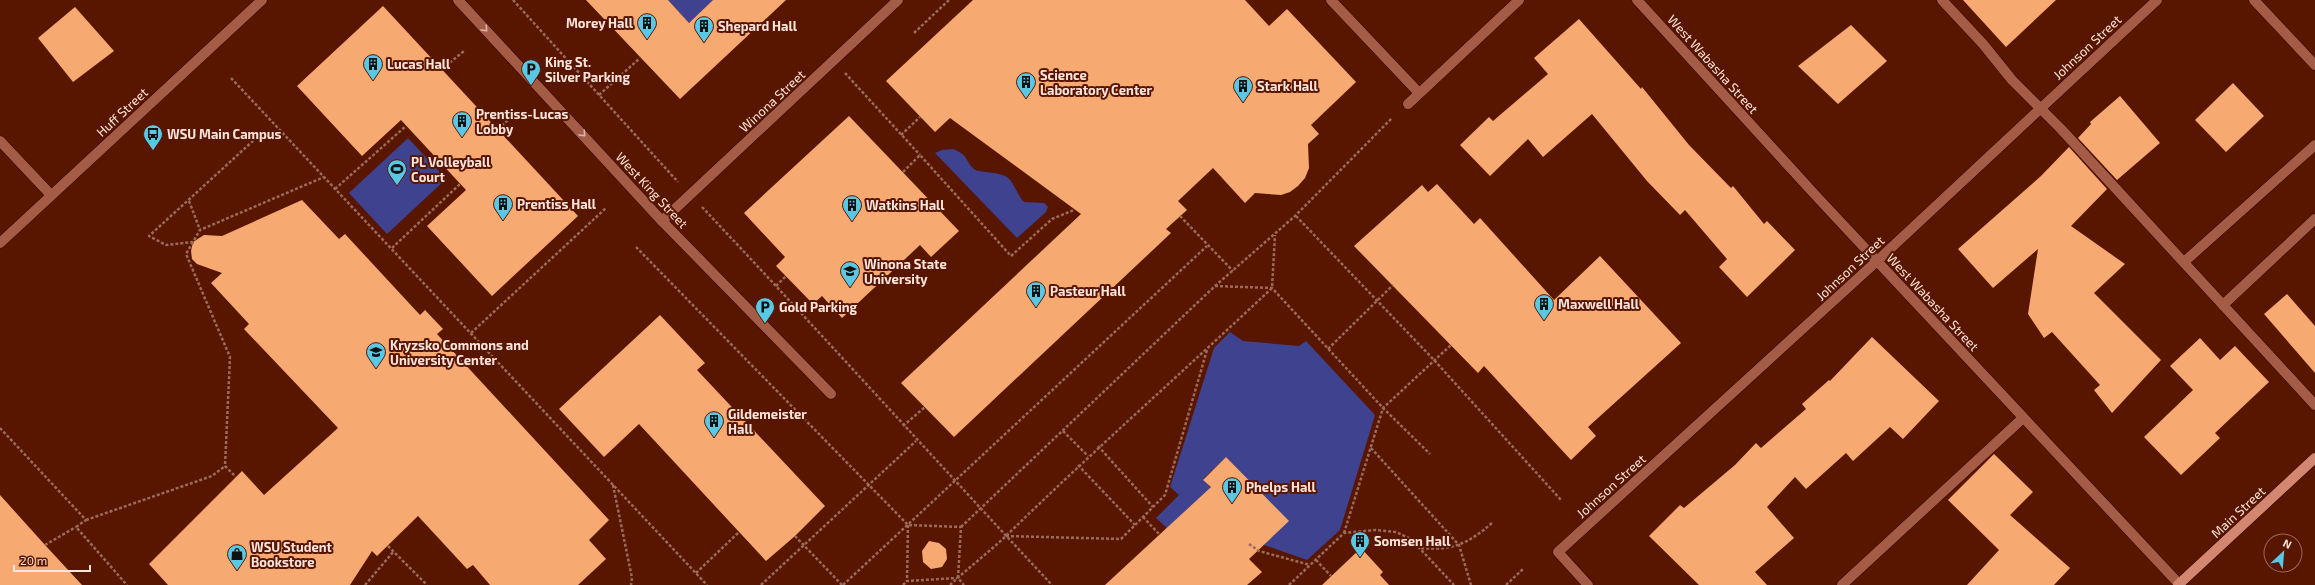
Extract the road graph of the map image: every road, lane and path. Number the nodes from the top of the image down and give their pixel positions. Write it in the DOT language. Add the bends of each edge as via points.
graph roads {
  1 [pos="262,0"];
  2 [pos="458,0"];
  3 [pos="513,0"];
  4 [pos="898,0"];
  5 [pos="949,0"];
  6 [pos="1332,0"];
  7 [pos="1519,0"];
  8 [pos="1637,0"];
  9 [pos="1942,0"];
  10 [pos="2157,0"];
  11 [pos="2254,0"];
  12 [pos="914,34"];
  13 [pos="464,51"];
  14 [pos="640,58"];
  15 [pos="833,61"];
  16 [pos="2315,64"];
  17 [pos="442,69"];
  18 [pos="231,78"];
  19 [pos="1419,93"];
  20 [pos="599,95"];
  21 [pos="1408,104"];
  22 [pos="2042,108"];
  23 [pos="518,111"];
  24 [pos="920,117"];
  25 [pos="1392,118"];
  26 [pos="406,126"];
  27 [pos="498,129"];
  28 [pos="283,133"];
  29 [pos="901,135"];
  30 [pos="0,141"];
  31 [pos="2315,145"];
  32 [pos="920,155"];
  33 [pos="903,172"];
  34 [pos="324,177"];
  35 [pos="460,184"];
  36 [pos="335,189"];
  37 [pos="51,195"];
  38 [pos="690,195"];
  39 [pos="189,200"];
  40 [pos="606,208"];
  41 [pos="1074,210"];
  42 [pos="1180,216"];
  43 [pos="1296,216"];
  44 [pos="2315,218"];
  45 [pos="662,220"];
  46 [pos="200,230"];
  47 [pos="1275,235"];
  48 [pos="193,242"];
  49 [pos="0,243"];
  50 [pos="1207,246"];
  51 [pos="636,247"];
  52 [pos="392,248"];
  53 [pos="1877,262"];
  54 [pos="2184,262"];
  55 [pos="1233,271"];
  56 [pos="786,276"];
  57 [pos="776,286"];
  58 [pos="1215,286"];
  59 [pos="1393,286"];
  60 [pos="1272,288"];
  61 [pos="1378,301"];
  62 [pos="2223,305"];
  63 [pos="470,333"];
  64 [pos="1451,345"];
  65 [pos="1207,349"];
  66 [pos="1328,349"];
  67 [pos="1434,360"];
  68 [pos="831,394"];
  69 [pos="2315,405"];
  70 [pos="925,408"];
  71 [pos="1383,408"];
  72 [pos="2023,418"];
  73 [pos="903,426"];
  74 [pos="0,428"];
  75 [pos="1063,431"];
  76 [pos="916,441"];
  77 [pos="1098,446"];
  78 [pos="1370,448"];
  79 [pos="1430,454"];
  80 [pos="1088,456"];
  81 [pos="2315,458"];
  82 [pos="225,466"];
  83 [pos="1078,466"];
  84 [pos="236,477"];
  85 [pos="955,481"];
  86 [pos="613,484"];
  87 [pos="868,484"];
  88 [pos="1562,501"];
  89 [pos="1153,507"];
  90 [pos="980,508"];
  91 [pos="1143,517"];
  92 [pos="86,520"];
  93 [pos="1492,522"];
  94 [pos="908,525"];
  95 [pos="1135,525"];
  96 [pos="76,527"];
  97 [pos="961,527"];
  98 [pos="739,532"];
  99 [pos="1344,533"];
  100 [pos="795,536"];
  101 [pos="1006,536"];
  102 [pos="1160,536"];
  103 [pos="1249,544"];
  104 [pos="45,545"];
  105 [pos="804,545"];
  106 [pos="1459,545"];
  107 [pos="388,546"];
  108 [pos="1421,548"];
  109 [pos="394,551"];
  110 [pos="1316,560"];
  111 [pos="1310,566"];
  112 [pos="1522,569"];
  113 [pos="696,573"];
  114 [pos="1331,576"];
  115 [pos="958,578"];
  116 [pos="907,581"];
  117 [pos="127,585"];
  118 [pos="365,585"];
  119 [pos="426,585"];
  120 [pos="630,585"];
  121 [pos="707,585"];
  122 [pos="761,585"];
  123 [pos="843,585"];
  124 [pos="902,585"];
  125 [pos="950,585"];
  126 [pos="964,585"];
  127 [pos="1052,585"];
  128 [pos="1289,585"];
  129 [pos="1454,585"];
  130 [pos="1470,585"];
  131 [pos="1506,585"];
  132 [pos="1588,585"];
  133 [pos="1842,585"];
  134 [pos="2179,585"];
  1 -- 37 [label="street, Huff Street"];
  2 -- 45 [label="street, West King Street, one-way"];
  3 -- 20 [label="path"];
  4 -- 15 [label="street, Winona Street"];
  5 -- 12 [label="path"];
  6 -- 19 [label="street"];
  7 -- 19 [label="street"];
  8 -- 53 [label="street, West Wabasha Street"];
  9 -- 22 [label="street" via="2012,80"];
  10 -- 22 [label="street, Johnson Street"];
  11 -- 16 [label="street"];
  13 -- 17 [label="path"];
  14 -- 20 [label="path"];
  15 -- 29 [label="path"];
  15 -- 38 [label="street, Winona Street"];
  18 -- 28 [label="path"];
  19 -- 21 [label="street"];
  20 -- 38 [label="path"];
  22 -- 53 [label="street, Johnson Street"];
  22 -- 54 [label="street"];
  23 -- 27 [label="path"];
  24 -- 29 [label="path"];
  25 -- 43 [label="path"];
  26 -- 36 [label="path"];
  28 -- 34 [label="path"];
  28 -- 39 [label="path" via="255,139"];
  29 -- 32 [label="path"];
  30 -- 37 [label="street"];
  31 -- 54 [label="street"];
  32 -- 33 [label="path"];
  32 -- 41 [label="path" via="1011,256 1052,219"];
  34 -- 36 [label="path"];
  34 -- 46 [label="path"];
  35 -- 52 [label="path"];
  36 -- 52 [label="path"];
  37 -- 49 [label="street, Huff Street"];
  38 -- 45 [label="street, Winona Street"];
  38 -- 57 [label="path"];
  39 -- 46 [label="path"];
  39 -- 48 [label="path" via="149,236 166,245"];
  40 -- 63 [label="path"];
  42 -- 50 [label="path"];
  43 -- 47 [label="path"];
  43 -- 61 [label="path"];
  44 -- 62 [label="street"];
  45 -- 68 [label="street, West King Street"];
  46 -- 48 [label="path"];
  47 -- 55 [label="path"];
  47 -- 60 [label="path"];
  48 -- 82 [label="path" via="186,254 230,357"];
  50 -- 55 [label="path"];
  50 -- 85 [label="path"];
  51 -- 87 [label="path"];
  52 -- 63 [label="path"];
  53 -- 72 [label="street, West Wabasha Street"];
  53 -- 132 [label="street, Johnson Street" via="1558,552"];
  54 -- 62 [label="street"];
  55 -- 58 [label="path"];
  56 -- 57 [label="path"];
  57 -- 73 [label="path" via="857,371"];
  58 -- 60 [label="path"];
  58 -- 75 [label="path"];
  59 -- 61 [label="path"];
  60 -- 65 [label="path"];
  60 -- 66 [label="path"];
  61 -- 66 [label="path"];
  61 -- 67 [label="path"];
  62 -- 69 [label="street"];
  63 -- 86 [label="path"];
  64 -- 67 [label="path"];
  65 -- 77 [label="path"];
  65 -- 89 [label="path" via="1165,495"];
  66 -- 71 [label="path"];
  67 -- 71 [label="path"];
  67 -- 88 [label="path"];
  70 -- 73 [label="path"];
  71 -- 78 [label="path"];
  71 -- 79 [label="path"];
  72 -- 133 [label="street"];
  72 -- 134 [label="street, West Wabasha Street"];
  73 -- 76 [label="path"];
  74 -- 92 [label="path"];
  75 -- 80 [label="path"];
  75 -- 90 [label="path"];
  76 -- 85 [label="path"];
  76 -- 87 [label="path"];
  77 -- 80 [label="path"];
  77 -- 89 [label="path"];
  78 -- 99 [label="path"];
  78 -- 106 [label="path"];
  80 -- 83 [label="path"];
  81 -- 134 [label="main road, Main Street"];
  82 -- 84 [label="path"];
  82 -- 92 [label="path" via="212,476"];
  83 -- 95 [label="path"];
  83 -- 101 [label="path"];
  85 -- 90 [label="path"];
  85 -- 94 [label="path"];
  86 -- 113 [label="path"];
  86 -- 120 [label="path" via="632,578"];
  87 -- 94 [label="path"];
  87 -- 105 [label="path"];
  89 -- 91 [label="path"];
  90 -- 97 [label="path"];
  90 -- 101 [label="path"];
  91 -- 95 [label="path"];
  91 -- 102 [label="path"];
  92 -- 96 [label="path"];
  93 -- 106 [label="path" via="1476,537"];
  94 -- 97 [label="path"];
  94 -- 116 [label="path"];
  94 -- 123 [label="path"];
  95 -- 101 [label="path" via="1121,539"];
  96 -- 104 [label="path"];
  96 -- 117 [label="path"];
  97 -- 115 [label="path"];
  98 -- 113 [label="path"];
  99 -- 108 [label="path" via="1388,530 1403,534"];
  99 -- 110 [label="path"];
  100 -- 105 [label="path"];
  101 -- 115 [label="path"];
  101 -- 127 [label="path"];
  103 -- 111 [label="path" via="1259,551"];
  105 -- 122 [label="path"];
  105 -- 123 [label="path"];
  106 -- 108 [label="path" via="1450,548"];
  106 -- 130 [label="path"];
  107 -- 109 [label="path"];
  108 -- 129 [label="path"];
  109 -- 118 [label="path"];
  109 -- 119 [label="path"];
  110 -- 111 [label="path"];
  110 -- 114 [label="path"];
  111 -- 128 [label="path"];
  112 -- 131 [label="path"];
  113 -- 121 [label="path"];
  115 -- 116 [label="path"];
  115 -- 125 [label="path"];
  115 -- 126 [label="path"];
  116 -- 124 [label="path"];
}
